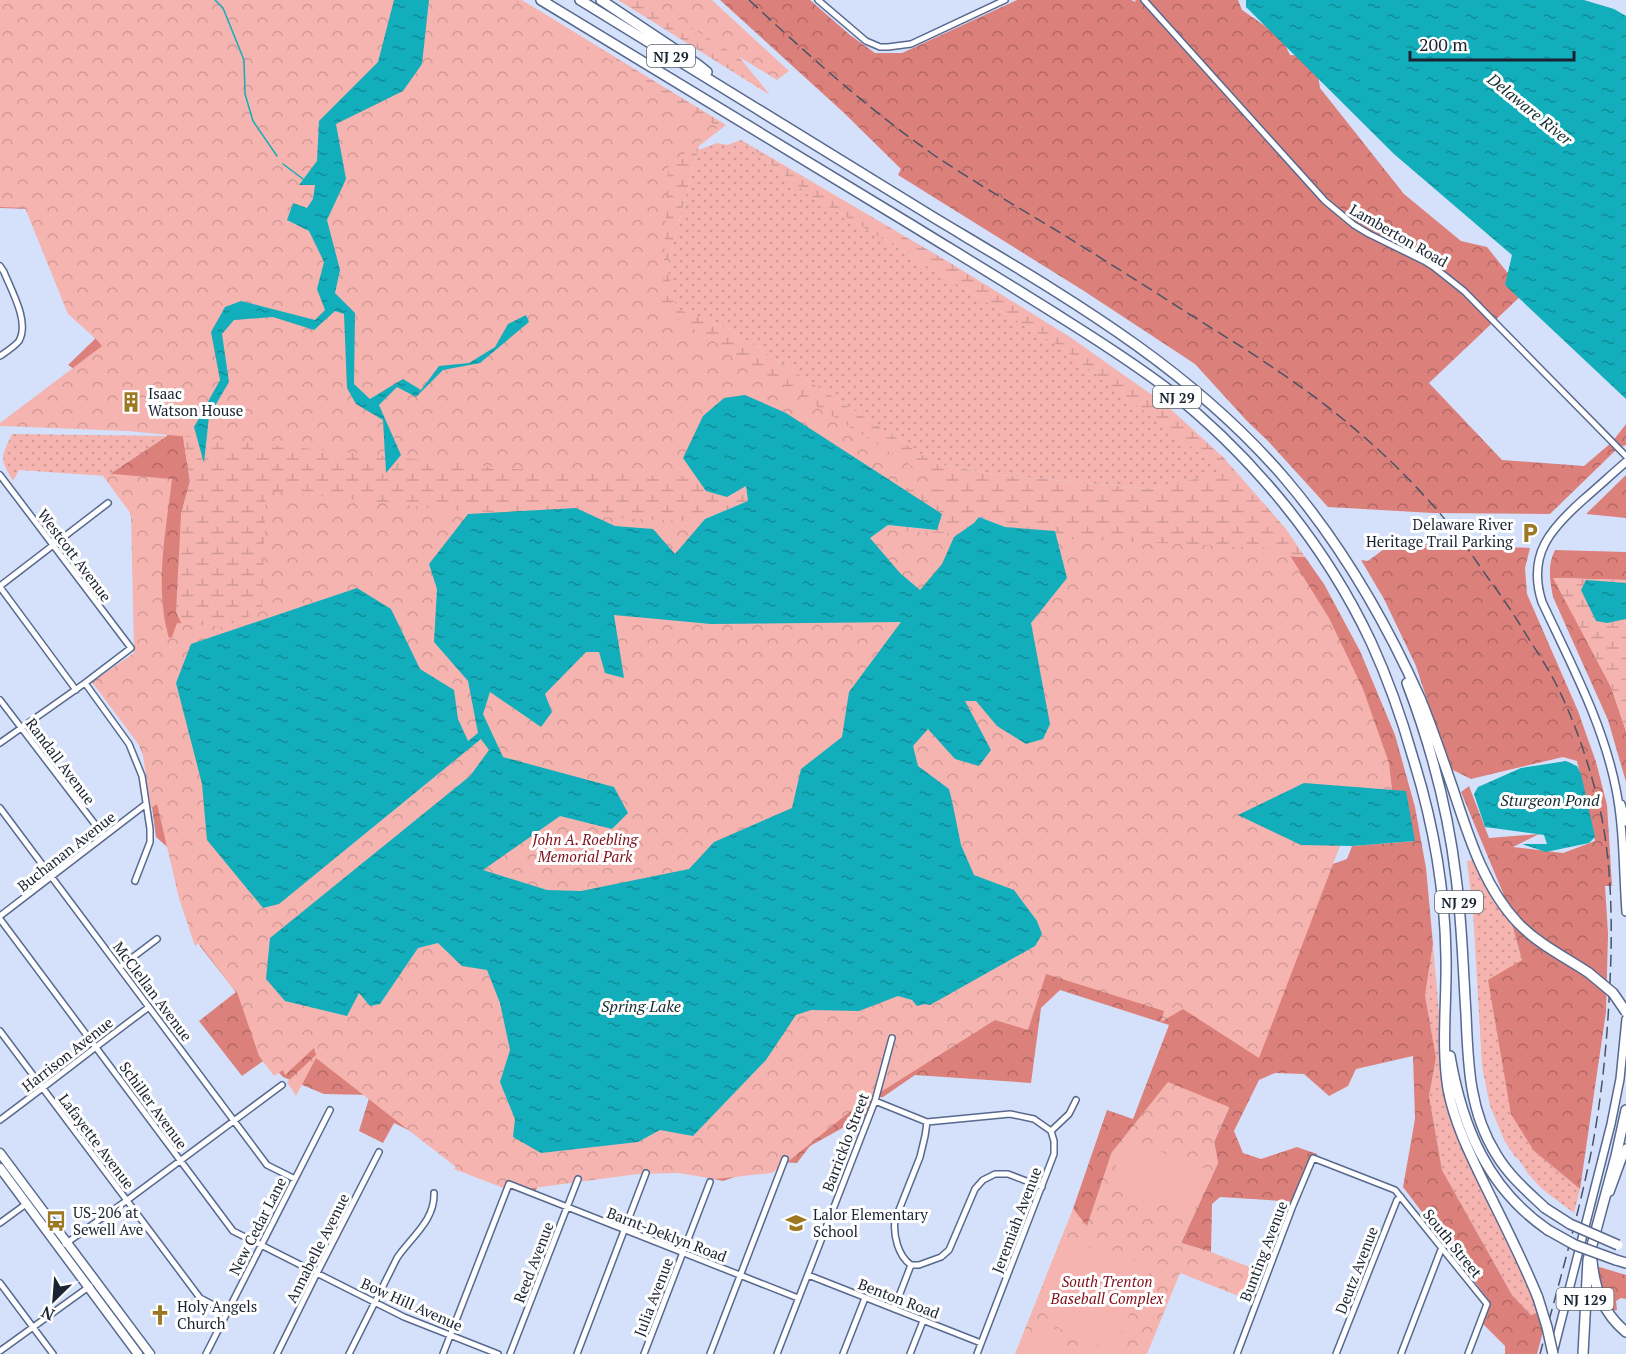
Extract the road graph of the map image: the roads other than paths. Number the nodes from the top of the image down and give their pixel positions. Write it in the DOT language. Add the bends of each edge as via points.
graph roads {
  1 [pos="533,0"];
  2 [pos="541,0"];
  3 [pos="580,0"];
  4 [pos="601,0"];
  5 [pos="818,0"];
  6 [pos="1005,0"];
  7 [pos="1144,0"];
  8 [pos="685,87"];
  9 [pos="729,92"];
  10 [pos="0,266"];
  11 [pos="0,356"];
  12 [pos="1626,456"];
  13 [pos="1626,462"];
  14 [pos="0,475"];
  15 [pos="108,503"];
  16 [pos="52,545"];
  17 [pos="0,587"];
  18 [pos="1362,589"];
  19 [pos="85,683"];
  20 [pos="76,690"];
  21 [pos="0,700"];
  22 [pos="21,728"];
  23 [pos="0,743"];
  24 [pos="1616,791"];
  25 [pos="146,804"];
  26 [pos="0,808"];
  27 [pos="1626,822"];
  28 [pos="104,836"];
  29 [pos="53,877"];
  30 [pos="135,881"];
  31 [pos="1626,912"];
  32 [pos="0,917"];
  33 [pos="157,939"];
  34 [pos="120,967"];
  35 [pos="1446,997"];
  36 [pos="149,1006"];
  37 [pos="1626,1012"];
  38 [pos="1626,1019"];
  39 [pos="0,1032"];
  40 [pos="892,1038"];
  41 [pos="95,1046"];
  42 [pos="282,1085"];
  43 [pos="43,1089"];
  44 [pos="1076,1100"];
  45 [pos="875,1101"];
  46 [pos="330,1110"];
  47 [pos="1626,1110"];
  48 [pos="0,1120"];
  49 [pos="234,1120"];
  50 [pos="927,1122"];
  51 [pos="1051,1131"];
  52 [pos="1626,1148"];
  53 [pos="379,1152"];
  54 [pos="0,1154"];
  55 [pos="785,1159"];
  56 [pos="180,1161"];
  57 [pos="0,1168"];
  58 [pos="646,1173"];
  59 [pos="295,1179"];
  60 [pos="578,1179"];
  61 [pos="710,1182"];
  62 [pos="1042,1187"];
  63 [pos="434,1193"];
  64 [pos="1401,1197"];
  65 [pos="126,1201"];
  66 [pos="26,1204"];
  67 [pos="567,1207"];
  68 [pos="0,1223"];
  69 [pos="624,1230"];
  70 [pos="1597,1231"];
  71 [pos="261,1245"];
  72 [pos="1592,1245"];
  73 [pos="63,1246"];
  74 [pos="1622,1246"];
  75 [pos="1442,1247"];
  76 [pos="683,1253"];
  77 [pos="1626,1263"];
  78 [pos="912,1265"];
  79 [pos="316,1273"];
  80 [pos="807,1275"];
  81 [pos="740,1276"];
  82 [pos="0,1283"];
  83 [pos="92,1284"];
  84 [pos="865,1298"];
  85 [pos="798,1299"];
  86 [pos="375,1303"];
  87 [pos="894,1309"];
  88 [pos="227,1312"];
  89 [pos="923,1321"];
  90 [pos="33,1328"];
  91 [pos="1626,1332"];
  92 [pos="451,1335"];
  93 [pos="981,1343"];
  94 [pos="0,1351"];
  95 [pos="53,1354"];
  96 [pos="138,1354"];
  97 [pos="150,1354"];
  98 [pos="206,1354"];
  99 [pos="277,1354"];
  100 [pos="350,1354"];
  101 [pos="443,1354"];
  102 [pos="498,1354"];
  103 [pos="510,1354"];
  104 [pos="577,1354"];
  105 [pos="644,1354"];
  106 [pos="710,1354"];
  107 [pos="777,1354"];
  108 [pos="843,1354"];
  109 [pos="910,1354"];
  110 [pos="977,1354"];
  111 [pos="1237,1354"];
  112 [pos="1336,1354"];
  113 [pos="1401,1354"];
  114 [pos="1468,1354"];
  115 [pos="1553,1354"];
  116 [pos="1583,1354"];
  1 -- 8 [label="highway"];
  2 -- 8 [label="highway, NJ 29"];
  3 -- 9 [label="highway, NJ 29"];
  4 -- 9 [label="highway" via="697,64"];
  5 -- 6 [label="street" via="866,41 888,48 911,44"];
  7 -- 12 [label="street, Lamberton Road" via="1325,201 1354,225 1424,261 1457,284"];
  8 -- 35 [label="highway, NJ 29" via="1136,366 1205,421 1275,494 1347,597 1371,642 1403,727 1425,801 1440,875"];
  9 -- 18 [label="highway, NJ 29" via="1047,286 1177,375 1272,463 1320,524"];
  10 -- 11 [label="street" via="23,327 18,342"];
  13 -- 24 [label="street" via="1557,524 1540,552 1537,571 1542,602 1590,706"];
  14 -- 16 [label="street, Westcott Avenue"];
  15 -- 16 [label="street"];
  16 -- 17 [label="street"];
  16 -- 19 [label="street, Westcott Avenue" via="131,648"];
  17 -- 20 [label="street"];
  18 -- 37 [label="highway, bridge" via="1419,696 1467,831 1498,897 1532,936 1589,973 1613,993"];
  18 -- 74 [label="highway, NJ 29, bridge" via="1386,634 1416,707 1448,820 1460,910 1469,1075 1477,1113 1504,1167 1527,1192 1570,1224"];
  19 -- 20 [label="street"];
  19 -- 25 [label="street" via="132,750 142,776"];
  20 -- 22 [label="street"];
  21 -- 22 [label="street, Randall Avenue"];
  22 -- 23 [label="street"];
  22 -- 28 [label="street, Randall Avenue"];
  24 -- 27 [label="street"];
  24 -- 31 [label="street"];
  25 -- 28 [label="street, Buchanan Avenue"];
  25 -- 30 [label="street" via="150,842"];
  26 -- 29 [label="street, McClellan Avenue"];
  28 -- 29 [label="street, Buchanan Avenue"];
  29 -- 32 [label="street, Buchanan Avenue"];
  29 -- 34 [label="street, McClellan Avenue"];
  32 -- 41 [label="street, Schiller Avenue"];
  33 -- 34 [label="street"];
  34 -- 36 [label="street, McClellan Avenue"];
  35 -- 77 [label="highway, NJ 29, bridge" via="1447,1035 1457,1092 1469,1131 1486,1165 1507,1193 1548,1230 1575,1245"];
  35 -- 115 [label="highway, bridge" via="1445,1067 1457,1122 1538,1298"];
  36 -- 41 [label="street, Harrison Avenue"];
  36 -- 49 [label="street, McClellan Avenue"];
  38 -- 115 [label="street, NJ 129" via="1611,1124"];
  39 -- 43 [label="street, Lafayette Avenue"];
  40 -- 45 [label="street, Barricklo Street"];
  41 -- 43 [label="street, Harrison Avenue"];
  41 -- 56 [label="street, Schiller Avenue"];
  42 -- 49 [label="street"];
  43 -- 48 [label="street, Harrison Avenue"];
  43 -- 65 [label="street, Lafayette Avenue"];
  44 -- 51 [label="street" via="1069,1114"];
  45 -- 50 [label="street"];
  45 -- 80 [label="street, Barricklo Street"];
  46 -- 59 [label="street, New Cedar Lane"];
  47 -- 70 [label="highway"];
  49 -- 56 [label="street"];
  49 -- 59 [label="street, McClellan Avenue" via="267,1165"];
  50 -- 51 [label="street" via="1010,1114 1034,1119"];
  50 -- 78 [label="street" via="922,1150 894,1227 896,1240"];
  51 -- 62 [label="street, Jeremiah Avenue" via="1054,1154"];
  52 -- 70 [label="street, NJ 129"];
  53 -- 79 [label="street, Annabelle Avenue"];
  54 -- 73 [label="main road"];
  55 -- 81 [label="street"];
  56 -- 65 [label="street"];
  56 -- 71 [label="street, Schiller Avenue" via="233,1231"];
  57 -- 66 [label="main road"];
  58 -- 69 [label="street"];
  59 -- 71 [label="street, New Cedar Lane"];
  60 -- 67 [label="street, Reed Avenue"];
  61 -- 76 [label="street, Julia Avenue"];
  62 -- 78 [label="street" via="1002,1173 983,1180 975,1189 949,1250 941,1257"];
  62 -- 93 [label="street, Jeremiah Avenue"];
  63 -- 86 [label="street" via="426,1223 397,1258"];
  64 -- 75 [label="street, South Street"];
  64 -- 111 [label="street, Bunting Avenue" via="1395,1190 1313,1158"];
  64 -- 112 [label="street, Deutz Avenue"];
  65 -- 73 [label="street"];
  65 -- 88 [label="street, Lafayette Avenue" via="200,1298"];
  66 -- 68 [label="street"];
  66 -- 73 [label="main road"];
  67 -- 69 [label="street, Barnt-Deklyn Road"];
  67 -- 92 [label="street, Barnt-Deklyn Road" via="509,1185"];
  67 -- 103 [label="street, Reed Avenue"];
  69 -- 76 [label="street, Barnt-Deklyn Road"];
  69 -- 104 [label="street"];
  70 -- 72 [label="highway, NJ 129"];
  71 -- 79 [label="street, Schiller Avenue"];
  71 -- 88 [label="street, New Cedar Lane"];
  72 -- 91 [label="highway" via="1597,1293 1609,1315"];
  72 -- 116 [label="highway, NJ 129"];
  73 -- 83 [label="main road"];
  75 -- 113 [label="street"];
  75 -- 114 [label="street, South Street" via="1487,1304"];
  76 -- 81 [label="street, Barnt-Deklyn Road"];
  76 -- 105 [label="street, Julia Avenue"];
  78 -- 87 [label="street"];
  79 -- 86 [label="street, Bow Hill Avenue"];
  79 -- 99 [label="street, Annabelle Avenue"];
  80 -- 84 [label="street, Benton Road"];
  80 -- 85 [label="street, Barricklo Street"];
  81 -- 85 [label="street, Barnt-Deklyn Road"];
  81 -- 106 [label="street"];
  82 -- 90 [label="street"];
  83 -- 90 [label="street"];
  83 -- 96 [label="main road"];
  83 -- 97 [label="main road"];
  84 -- 87 [label="street, Benton Road"];
  84 -- 108 [label="street"];
  85 -- 107 [label="street, Barricklo Street"];
  86 -- 92 [label="street, Bow Hill Avenue"];
  86 -- 100 [label="street"];
  87 -- 89 [label="street, Benton Road"];
  88 -- 98 [label="street, New Cedar Lane"];
  89 -- 93 [label="street, Benton Road"];
  89 -- 109 [label="street"];
  90 -- 94 [label="street"];
  90 -- 95 [label="street"];
  92 -- 101 [label="street"];
  92 -- 102 [label="street, Bow Hill Avenue"];
  93 -- 110 [label="street, Jeremiah Avenue"];
}
